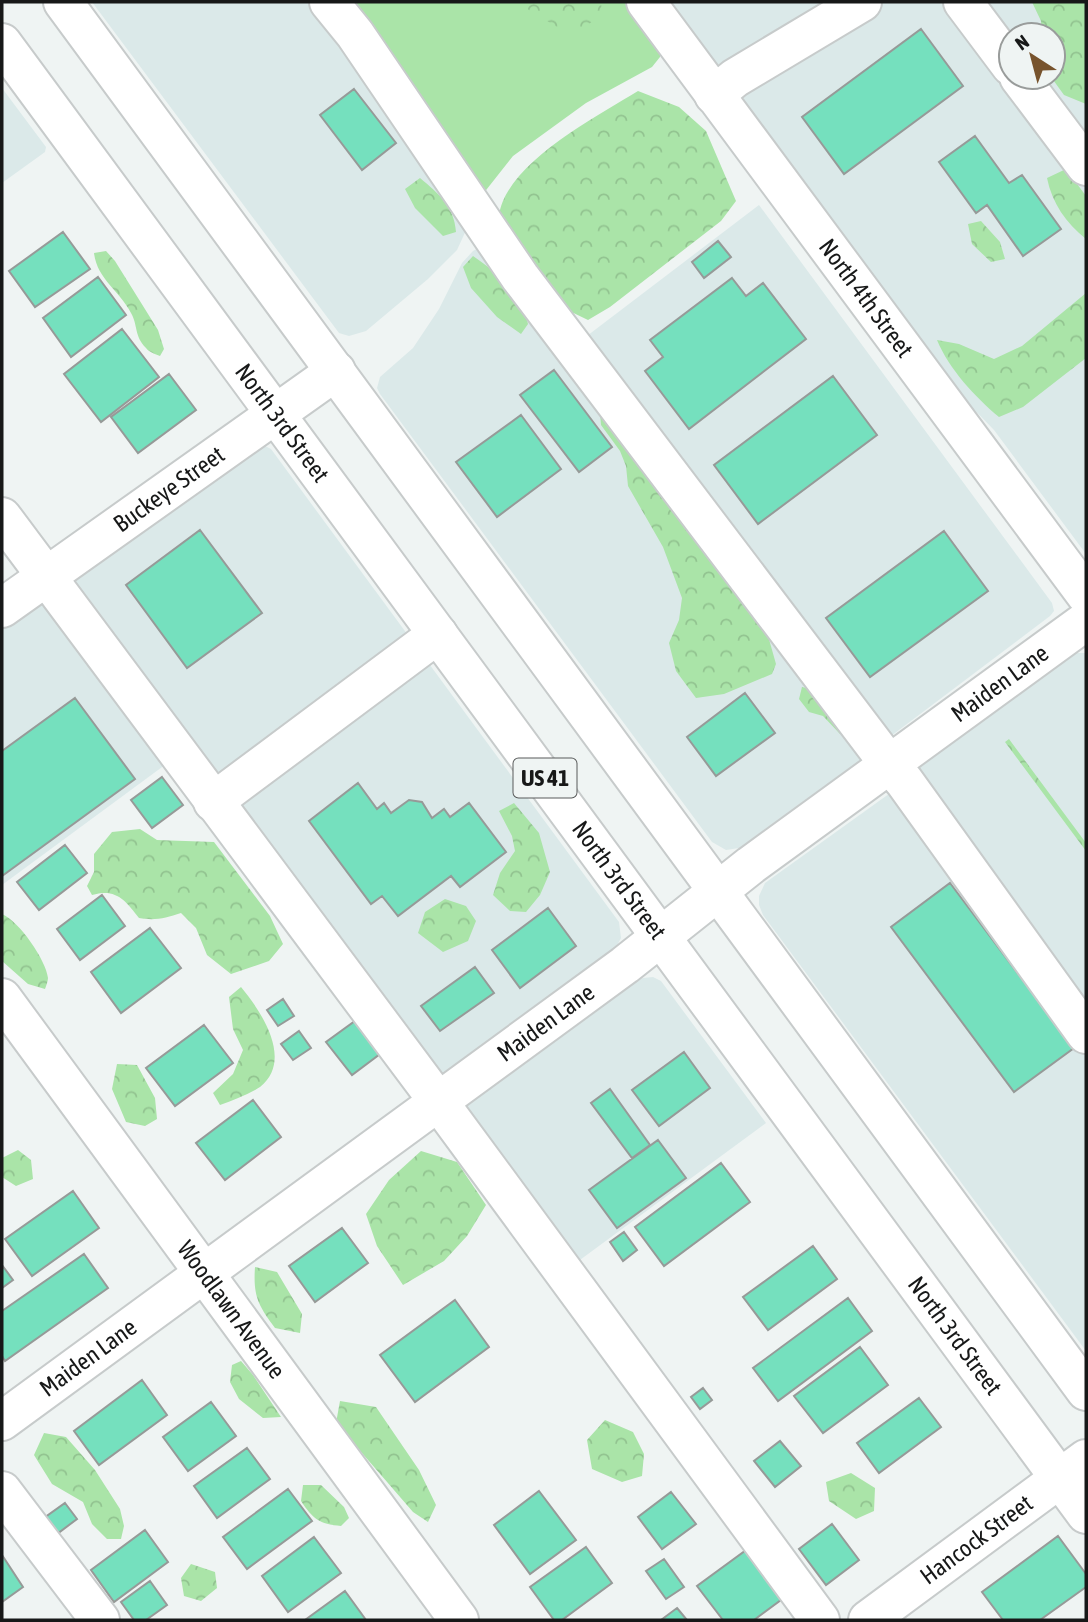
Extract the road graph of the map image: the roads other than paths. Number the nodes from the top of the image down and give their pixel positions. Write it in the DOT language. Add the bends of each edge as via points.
graph roads {
  1 [pos="63,2"];
  2 [pos="329,2"];
  3 [pos="646,2"];
  4 [pos="862,2"];
  5 [pos="963,2"];
  6 [pos="2,43"];
  7 [pos="997,47"];
  8 [pos="1030,91"];
  9 [pos="714,95"];
  10 [pos="1086,166"];
  11 [pos="336,371"];
  12 [pos="275,414"];
  13 [pos="2,517"];
  14 [pos="47,576"];
  15 [pos="1086,595"];
  16 [pos="2,608"];
  17 [pos="1086,621"];
  18 [pos="438,634"];
  19 [pos="889,764"];
  20 [pos="214,802"];
  21 [pos="718,891"];
  22 [pos="662,936"];
  23 [pos="2,998"];
  24 [pos="1086,1034"];
  25 [pos="438,1101"];
  26 [pos="204,1274"];
  27 [pos="1086,1391"];
  28 [pos="2,1421"];
  29 [pos="1073,1468"];
  30 [pos="2,1490"];
  31 [pos="1086,1514"];
  32 [pos="100,1620"];
  33 [pos="459,1620"];
  34 [pos="820,1620"];
  35 [pos="868,1620"];
  1 -- 11 [label="main road, US 41"];
  2 -- 19 [label="main road" via="520,277"];
  3 -- 9 [label="main road, North 4th Street"];
  4 -- 9 [label="main road"];
  5 -- 7 [label="main road"];
  6 -- 12 [label="main road, North 3rd Street / US 41"];
  8 -- 10 [label="main road"];
  9 -- 15 [label="main road, North 4th Street"];
  11 -- 12 [label="main road, Buckeye Street"];
  11 -- 21 [label="main road, US 41"];
  12 -- 14 [label="main road, Buckeye Street"];
  12 -- 18 [label="main road, North 3rd Street / US 41"];
  13 -- 14 [label="main road"];
  14 -- 16 [label="main road, Buckeye Street"];
  14 -- 20 [label="main road"];
  17 -- 19 [label="main road, Maiden Lane"];
  18 -- 20 [label="main road"];
  18 -- 22 [label="main road, North 3rd Street / US 41"];
  19 -- 21 [label="main road, Maiden Lane"];
  19 -- 24 [label="main road"];
  20 -- 25 [label="main road"];
  21 -- 22 [label="main road, Maiden Lane"];
  21 -- 27 [label="main road, US 41"];
  22 -- 25 [label="main road, Maiden Lane"];
  22 -- 29 [label="main road, North 3rd Street / US 41"];
  23 -- 26 [label="main road, Woodlawn Avenue"];
  25 -- 26 [label="main road, Maiden Lane"];
  25 -- 34 [label="main road"];
  26 -- 28 [label="main road, Maiden Lane"];
  26 -- 33 [label="main road, Woodlawn Avenue"];
  29 -- 31 [label="main road, North 3rd Street / US 41"];
  29 -- 35 [label="main road, Hancock Street"];
  30 -- 32 [label="main road"];
}
